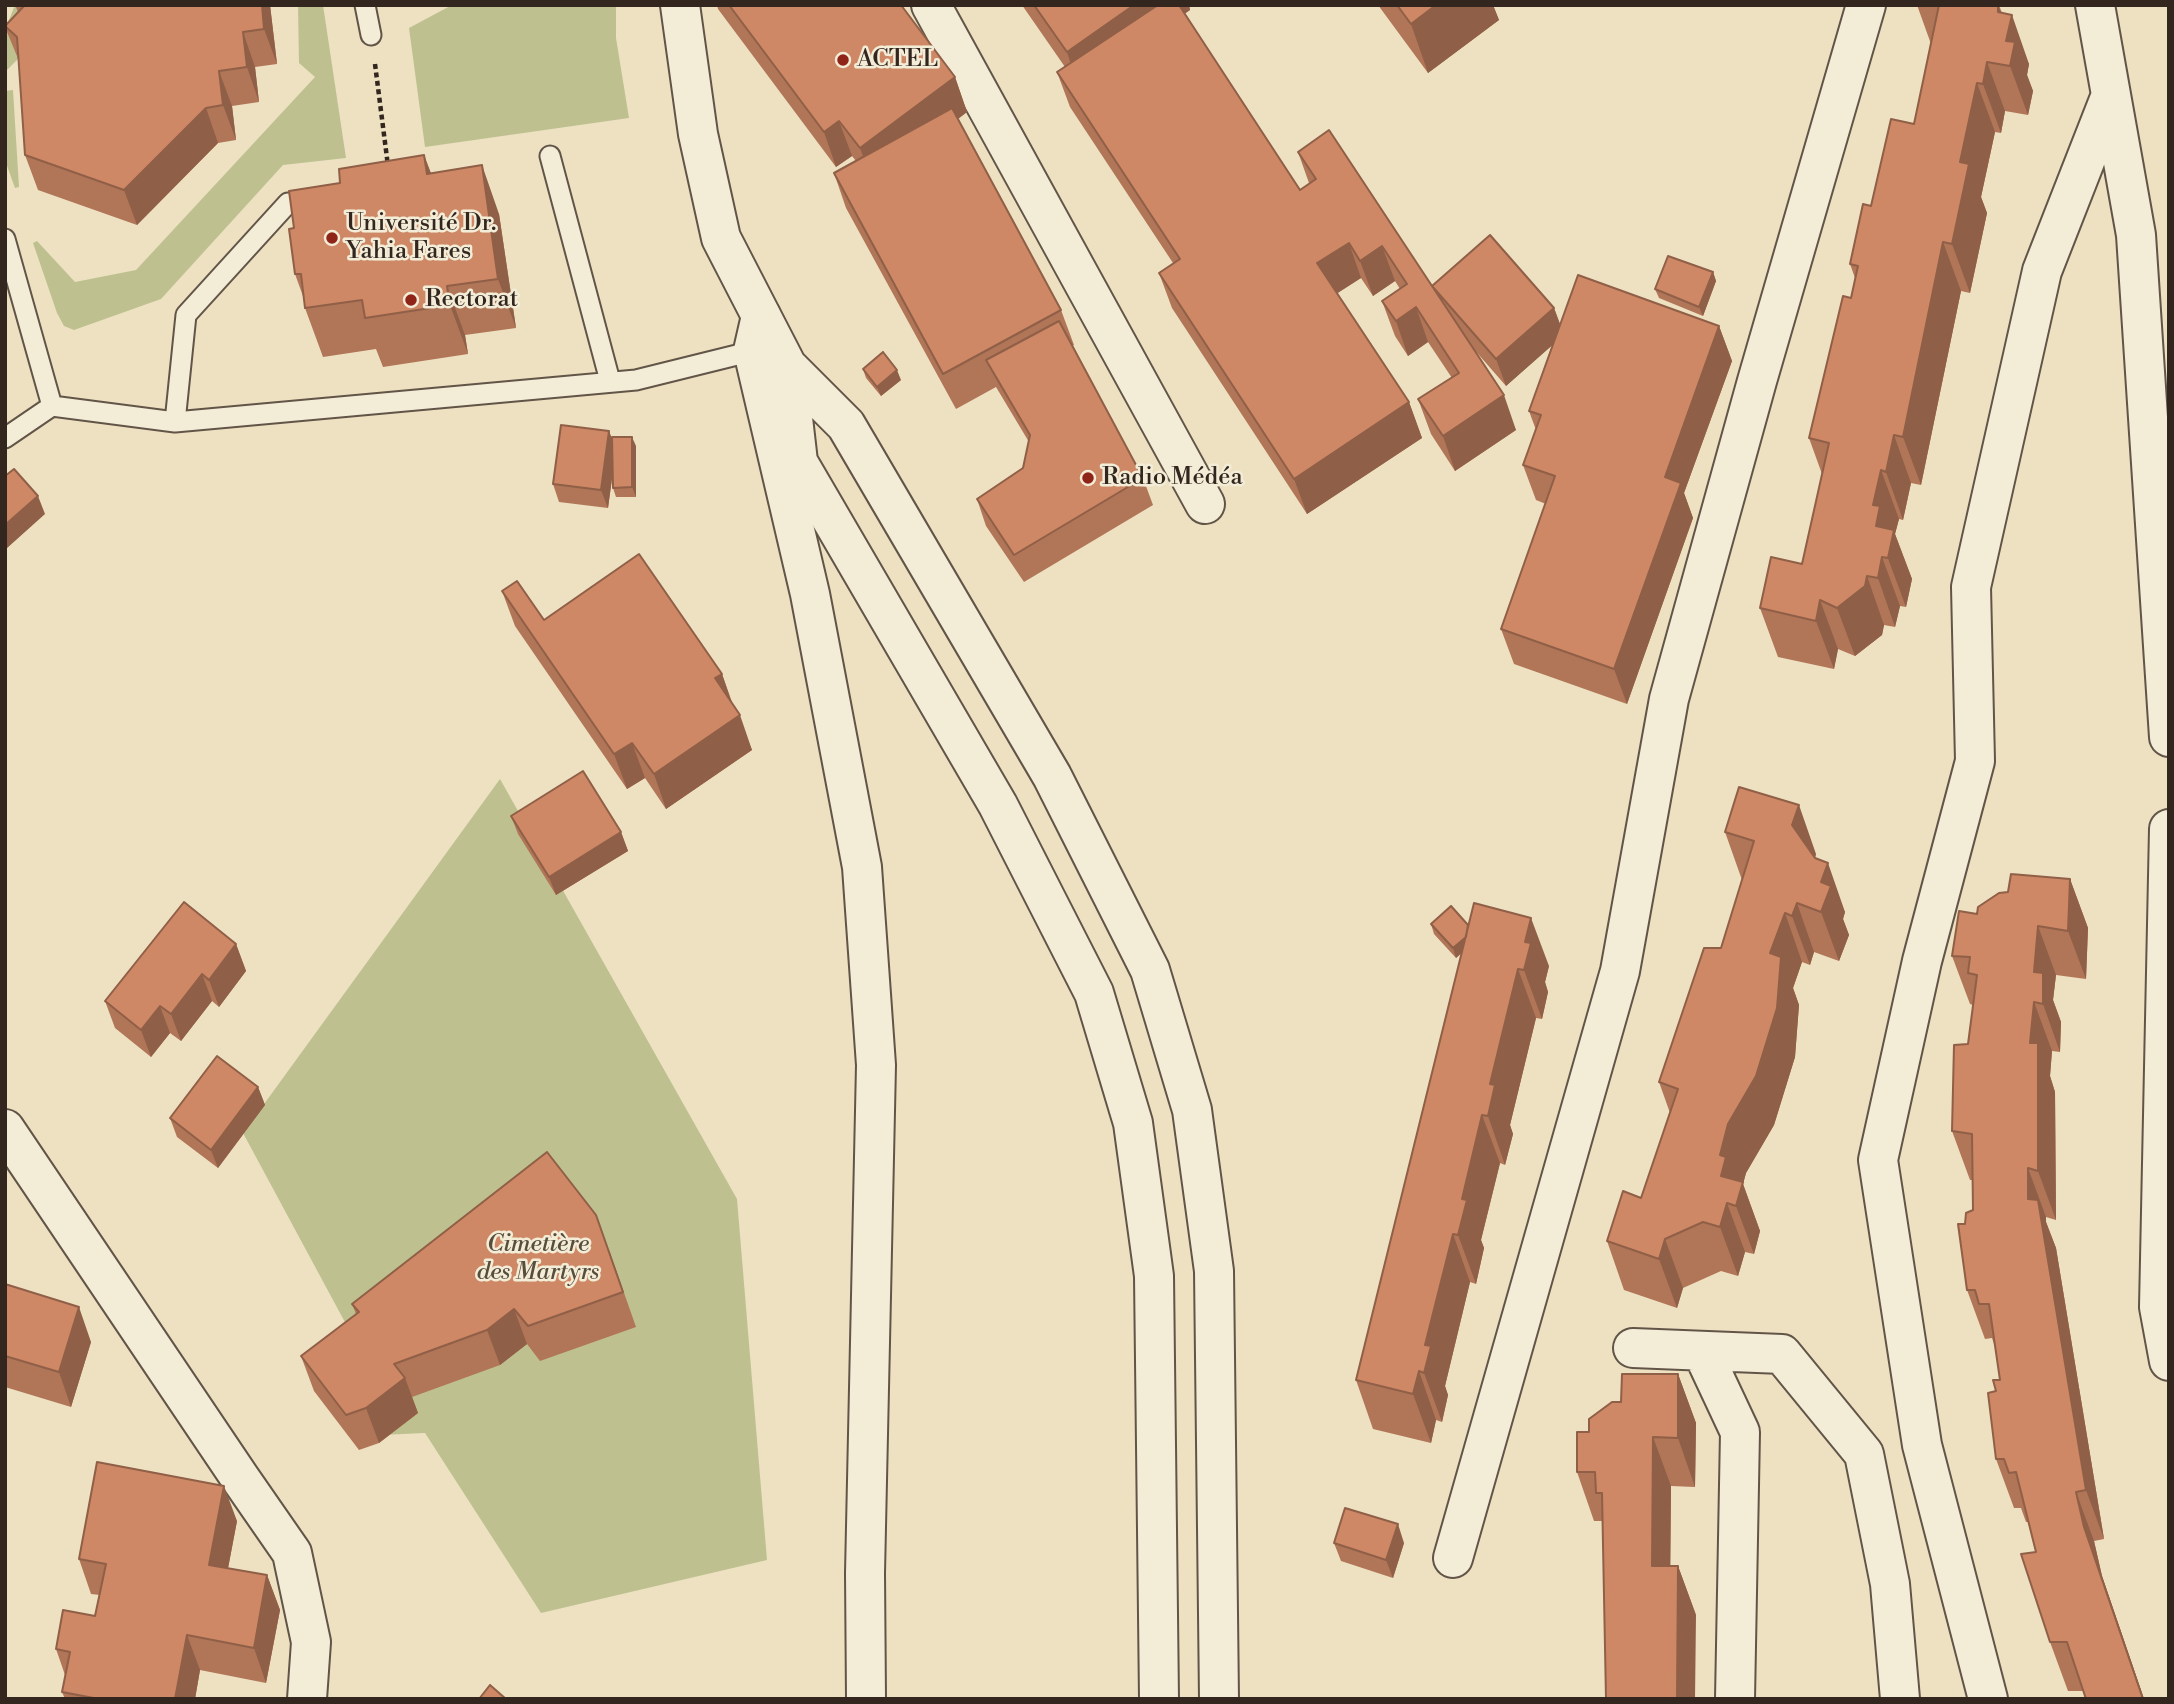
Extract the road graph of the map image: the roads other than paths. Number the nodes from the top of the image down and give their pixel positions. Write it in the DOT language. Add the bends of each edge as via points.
graph roads {
  1 [pos="365,5"];
  2 [pos="680,5"];
  3 [pos="931,5"];
  4 [pos="1866,5"];
  5 [pos="2095,5"];
  6 [pos="371,35"];
  7 [pos="2111,95"];
  8 [pos="550,156"];
  9 [pos="288,203"];
  10 [pos="5,239"];
  11 [pos="767,345"];
  12 [pos="610,381"];
  13 [pos="52,406"];
  14 [pos="175,422"];
  15 [pos="5,438"];
  16 [pos="1205,504"];
  17 [pos="2169,737"];
  18 [pos="2169,829"];
  19 [pos="5,1129"];
  20 [pos="1633,1348"];
  21 [pos="1702,1351"];
  22 [pos="2169,1361"];
  23 [pos="1453,1558"];
  24 [pos="307,1699"];
  25 [pos="866,1699"];
  26 [pos="1159,1699"];
  27 [pos="1219,1699"];
  28 [pos="1735,1699"];
  29 [pos="1900,1699"];
  30 [pos="1987,1699"];
  1 -- 6 [label="lane"];
  2 -- 11 [label="street" via="698,134 721,239"];
  3 -- 16 [label="street"];
  4 -- 23 [label="street" via="1669,699 1620,971"];
  5 -- 7 [label="street"];
  7 -- 17 [label="street" via="2136,235"];
  7 -- 30 [label="street" via="2042,271 1971,587 1975,761 1922,961 1878,1160 1922,1445"];
  8 -- 12 [label="lane"];
  9 -- 14 [label="lane" via="186,314"];
  10 -- 13 [label="lane"];
  11 -- 12 [label="lane" via="636,380"];
  11 -- 25 [label="street" via="862,867 876,1065"];
  11 -- 26 [label="street" via="798,462 998,805 1094,993 1133,1123 1154,1276"];
  11 -- 27 [label="street" via="846,425 1052,776 1150,970 1192,1110 1214,1271"];
  12 -- 14 [label="lane"];
  13 -- 14 [label="lane"];
  13 -- 15 [label="lane"];
  18 -- 22 [label="street" via="2159,1307"];
  19 -- 24 [label="street" via="292,1553 311,1642"];
  20 -- 21 [label="street"];
  21 -- 28 [label="street" via="1740,1432"];
  21 -- 29 [label="street" via="1782,1354 1864,1454 1890,1584"];
}
